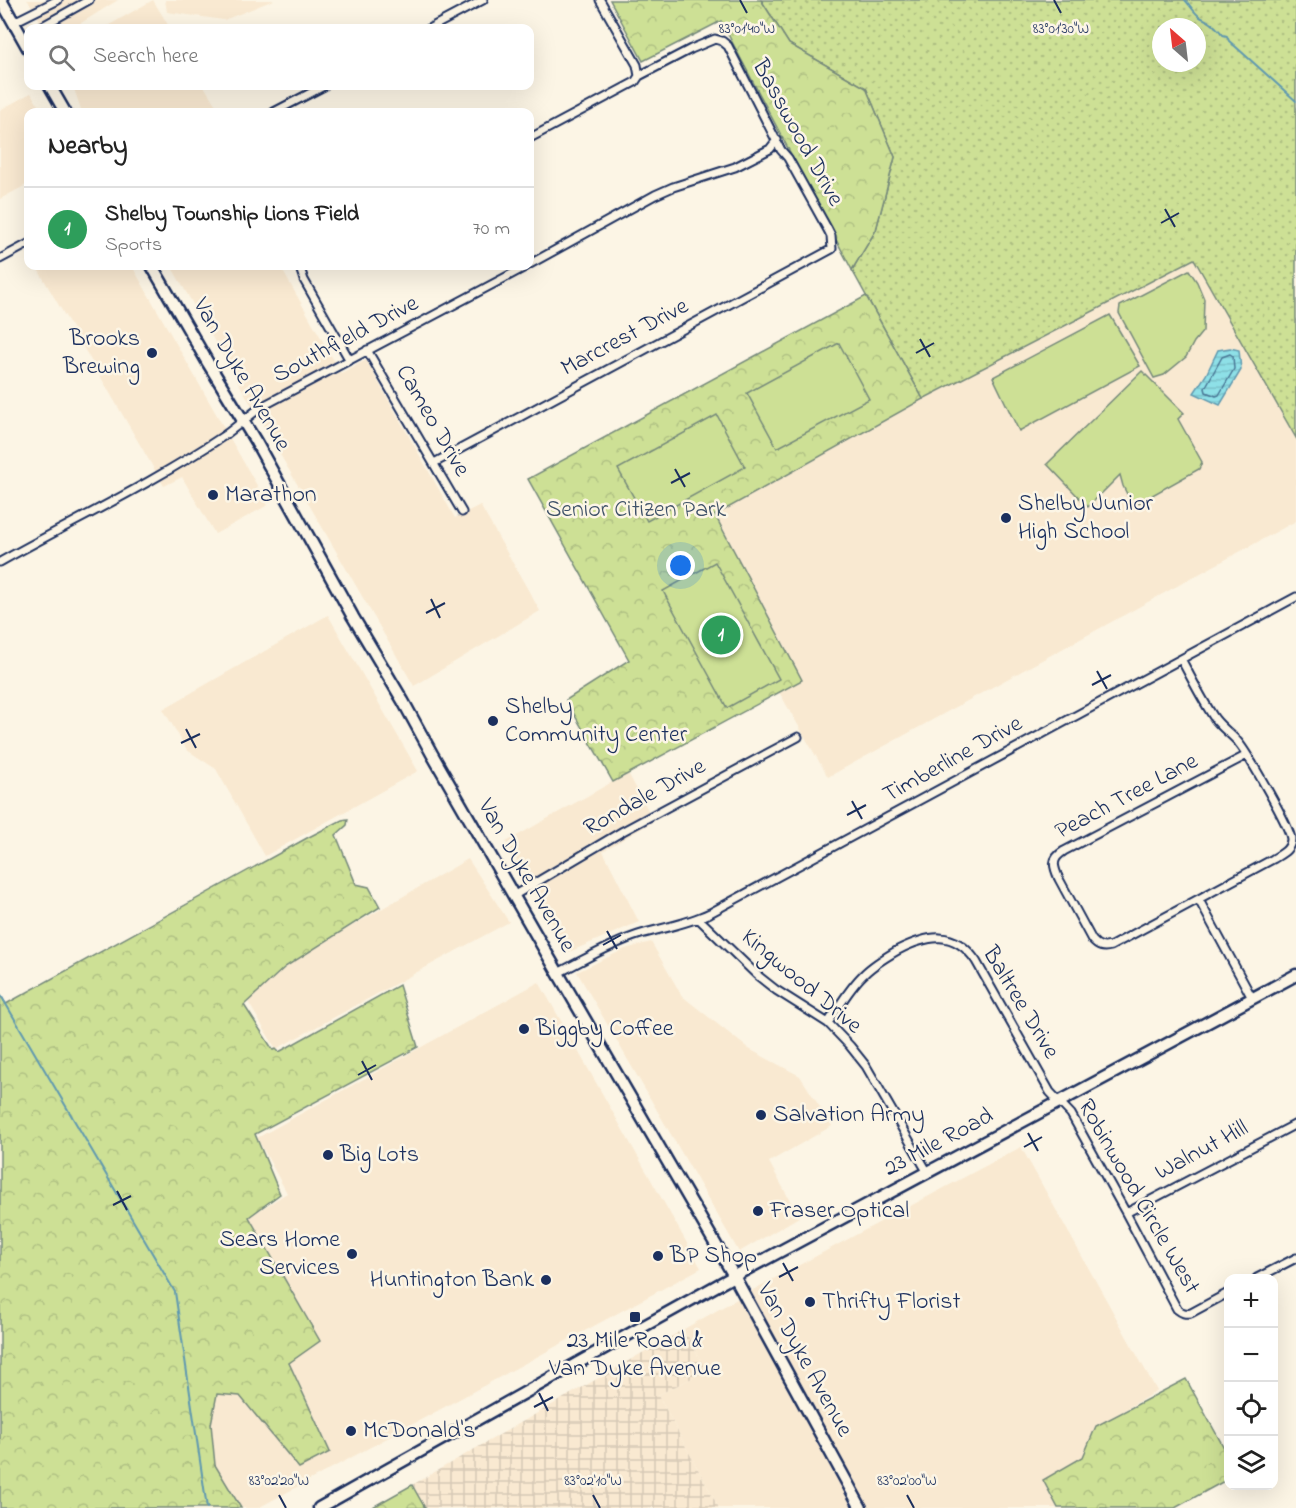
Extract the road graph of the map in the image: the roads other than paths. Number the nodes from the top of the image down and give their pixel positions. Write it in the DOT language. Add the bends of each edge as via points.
graph roads {
  1 [pos="1,0"];
  2 [pos="57,0"];
  3 [pos="88,0"];
  4 [pos="483,0"];
  5 [pos="600,0"];
  6 [pos="14,22"];
  7 [pos="46,24"];
  8 [pos="438,24"];
  9 [pos="24,37"];
  10 [pos="639,76"];
  11 [pos="52,90"];
  12 [pos="316,90"];
  13 [pos="63,108"];
  14 [pos="282,108"];
  15 [pos="534,136"];
  16 [pos="777,140"];
  17 [pos="24,246"];
  18 [pos="832,246"];
  19 [pos="0,259"];
  20 [pos="534,262"];
  21 [pos="154,270"];
  22 [pos="301,270"];
  23 [pos="519,270"];
  24 [pos="368,350"];
  25 [pos="349,359"];
  26 [pos="243,420"];
  27 [pos="434,463"];
  28 [pos="462,512"];
  29 [pos="0,562"];
  30 [pos="1296,597"];
  31 [pos="1181,659"];
  32 [pos="798,737"];
  33 [pos="1247,755"];
  34 [pos="513,896"];
  35 [pos="1199,900"];
  36 [pos="699,919"];
  37 [pos="558,973"];
  38 [pos="1296,975"];
  39 [pos="1252,998"];
  40 [pos="828,1023"];
  41 [pos="1060,1102"];
  42 [pos="1296,1124"];
  43 [pos="928,1173"];
  44 [pos="1126,1213"];
  45 [pos="1296,1258"];
  46 [pos="1265,1274"];
  47 [pos="734,1276"];
  48 [pos="1224,1295"];
  49 [pos="319,1508"];
  50 [pos="861,1508"];
  1 -- 6 [label="main road"];
  2 -- 6 [label="street"];
  3 -- 7 [label="street"];
  4 -- 8 [label="street"];
  5 -- 10 [label="street" via="637,65"];
  6 -- 9 [label="main road"];
  10 -- 15 [label="street"];
  10 -- 16 [label="street, Basswood Drive" via="691,49 715,39 722,41"];
  11 -- 13 [label="main road"];
  12 -- 14 [label="street"];
  16 -- 18 [label="street, Basswood Drive" via="828,230"];
  16 -- 20 [label="street, Southfield Drive" via="770,149 735,167 655,195"];
  17 -- 19 [label="street"];
  18 -- 27 [label="street, Marcrest Drive"];
  21 -- 26 [label="main road, Van Dyke Avenue"];
  22 -- 25 [label="street"];
  23 -- 24 [label="street, Southfield Drive"];
  24 -- 25 [label="street, Southfield Drive"];
  24 -- 27 [label="street, Cameo Drive"];
  25 -- 26 [label="street, Southfield Drive"];
  26 -- 29 [label="street, Southfield Drive" via="227,434 134,490"];
  26 -- 34 [label="main road, Van Dyke Avenue"];
  27 -- 28 [label="street, Cameo Drive"];
  30 -- 31 [label="street, Timberline Drive"];
  31 -- 33 [label="street" via="1214,718"];
  31 -- 36 [label="street, Timberline Drive"];
  32 -- 34 [label="street, Rondale Drive" via="623,831"];
  33 -- 35 [label="street" via="1286,824 1290,846 1274,859"];
  33 -- 35 [label="street, Peach Tree Lane" via="1064,851 1055,860 1059,879 1099,946 1111,946"];
  34 -- 37 [label="main road, Van Dyke Avenue"];
  35 -- 39 [label="street"];
  36 -- 37 [label="street, Timberline Drive" via="620,942"];
  36 -- 40 [label="street, Kingwood Drive" via="757,975"];
  37 -- 47 [label="main road, Van Dyke Avenue"];
  38 -- 39 [label="main road, 23 Mile Road"];
  39 -- 41 [label="main road, 23 Mile Road"];
  40 -- 41 [label="street, Baltree Drive" via="853,986 884,958 927,938 952,940 976,961 1050,1092"];
  40 -- 43 [label="street, Kingwood Drive" via="866,1066"];
  41 -- 43 [label="main road, 23 Mile Road"];
  41 -- 44 [label="street, Robinwood Circle West" via="1071,1114"];
  42 -- 44 [label="street, Walnut Hill"];
  43 -- 47 [label="main road, 23 Mile Road"];
  44 -- 48 [label="street, Robinwood Circle West" via="1177,1309 1191,1313"];
  45 -- 46 [label="street"];
  47 -- 49 [label="main road, 23 Mile Road"];
  47 -- 50 [label="main road, Van Dyke Avenue"];
}
